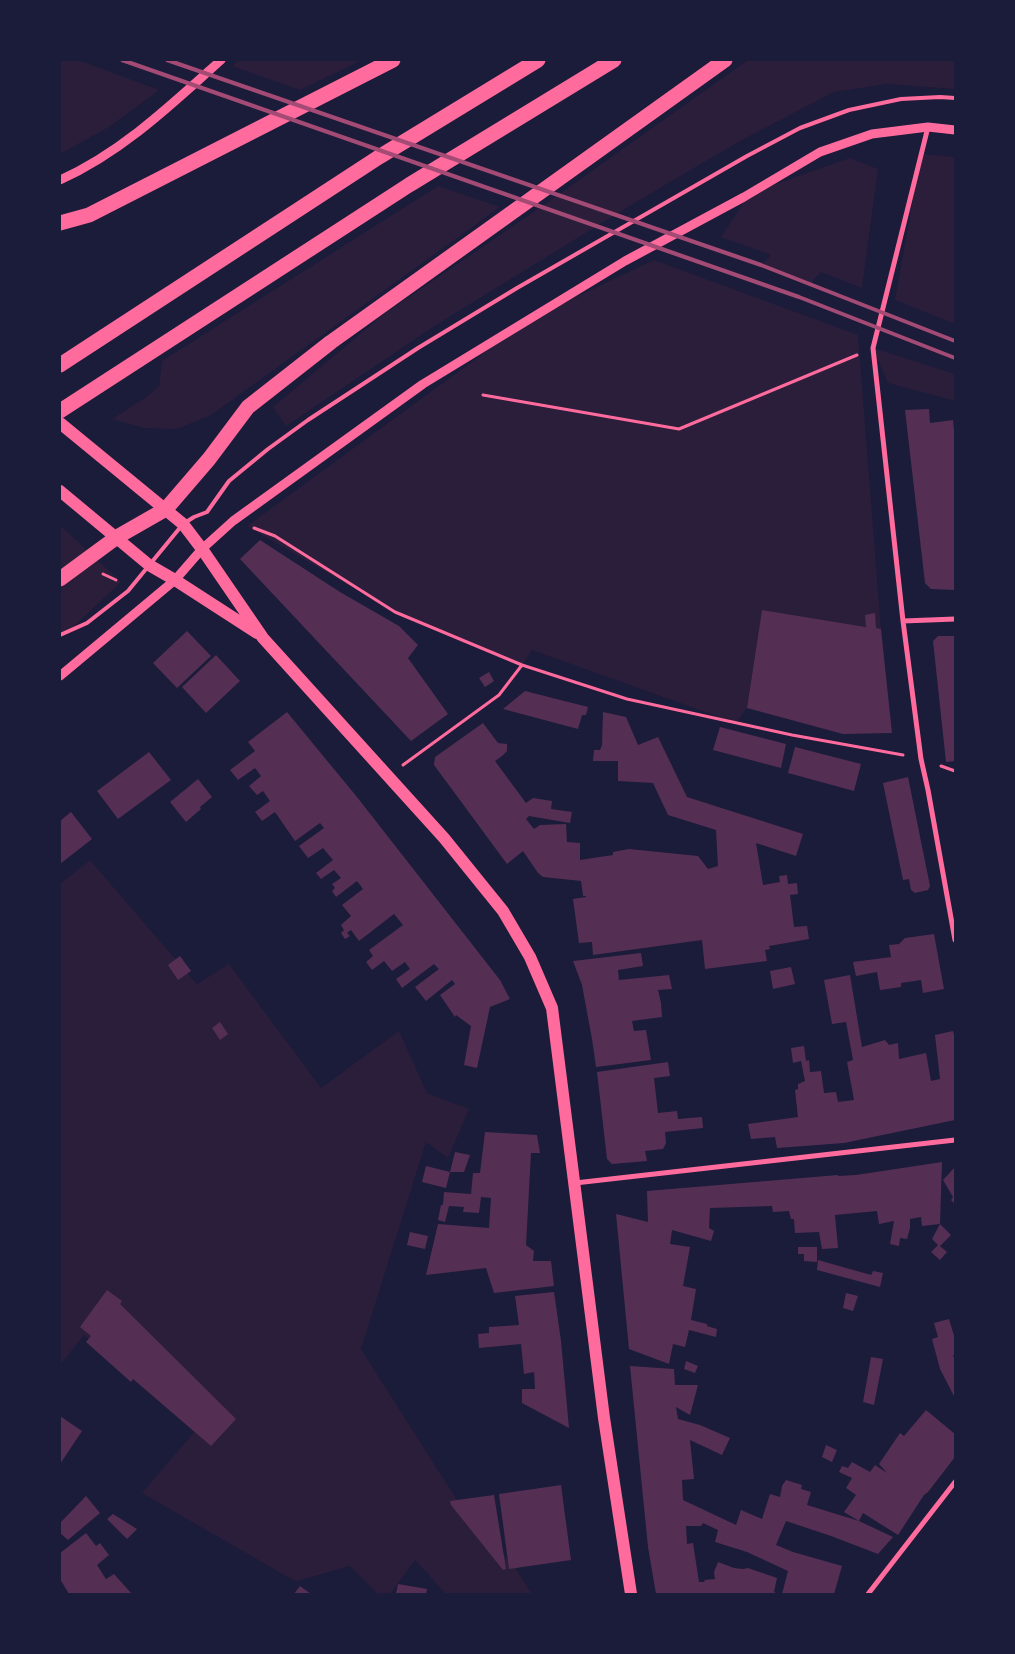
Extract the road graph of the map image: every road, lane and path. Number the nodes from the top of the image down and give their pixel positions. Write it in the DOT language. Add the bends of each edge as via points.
graph roads {
  1 [pos="221,60"];
  2 [pos="393,60"];
  3 [pos="538,60"];
  4 [pos="614,60"];
  5 [pos="726,60"];
  6 [pos="955,98"];
  7 [pos="928,127"];
  8 [pos="955,130"];
  9 [pos="60,180"];
  10 [pos="60,222"];
  11 [pos="873,348"];
  12 [pos="60,365"];
  13 [pos="483,395"];
  14 [pos="60,411"];
  15 [pos="60,422"];
  16 [pos="60,491"];
  17 [pos="166,509"];
  18 [pos="233,521"];
  19 [pos="183,524"];
  20 [pos="117,537"];
  21 [pos="202,549"];
  22 [pos="149,565"];
  23 [pos="98,572"];
  24 [pos="60,579"];
  25 [pos="175,580"];
  26 [pos="121,582"];
  27 [pos="955,619"];
  28 [pos="903,621"];
  29 [pos="60,635"];
  30 [pos="263,638"];
  31 [pos="522,665"];
  32 [pos="60,676"];
  33 [pos="920,759"];
  34 [pos="388,775"];
  35 [pos="955,940"];
  36 [pos="955,1140"];
  37 [pos="574,1183"];
  38 [pos="955,1482"];
  39 [pos="631,1594"];
  40 [pos="868,1594"];
  1 -- 9 [label="street" via="135,135"];
  2 -- 10 [label="highway" via="89,215"];
  3 -- 12 [label="highway" via="379,157"];
  4 -- 14 [label="highway" via="409,185"];
  5 -- 17 [label="highway" via="331,342 248,407"];
  6 -- 19 [label="lane" via="900,99 849,110 800,128 747,156 418,348 268,449 228,481 207,512"];
  7 -- 8 [label="street"];
  7 -- 11 [label="street"];
  7 -- 18 [label="street" via="872,134 820,152 625,261 423,384"];
  11 -- 13 [label="path" via="679,429"];
  11 -- 28 [label="street"];
  15 -- 17 [label="main road"];
  16 -- 20 [label="main road"];
  17 -- 19 [label="main road"];
  17 -- 20 [label="highway"];
  18 -- 21 [label="street"];
  18 -- 31 [label="path" via="275,536 395,612"];
  19 -- 21 [label="main road"];
  19 -- 22 [label="lane"];
  20 -- 22 [label="main road"];
  20 -- 24 [label="highway"];
  21 -- 25 [label="street"];
  21 -- 30 [label="main road"];
  22 -- 25 [label="main road"];
  22 -- 29 [label="lane" via="128,591 86,623"];
  23 -- 26 [label="path"];
  25 -- 30 [label="main road"];
  25 -- 32 [label="street"];
  27 -- 28 [label="street"];
  28 -- 33 [label="street"];
  30 -- 34 [label="main road"];
  31 -- 33 [label="path" via="627,700"];
  31 -- 34 [label="path" via="499,696"];
  33 -- 35 [label="street"];
  34 -- 37 [label="main road" via="503,911 530,957 552,1008"];
  36 -- 37 [label="street"];
  37 -- 39 [label="main road" via="604,1418"];
  38 -- 40 [label="street"];
}
